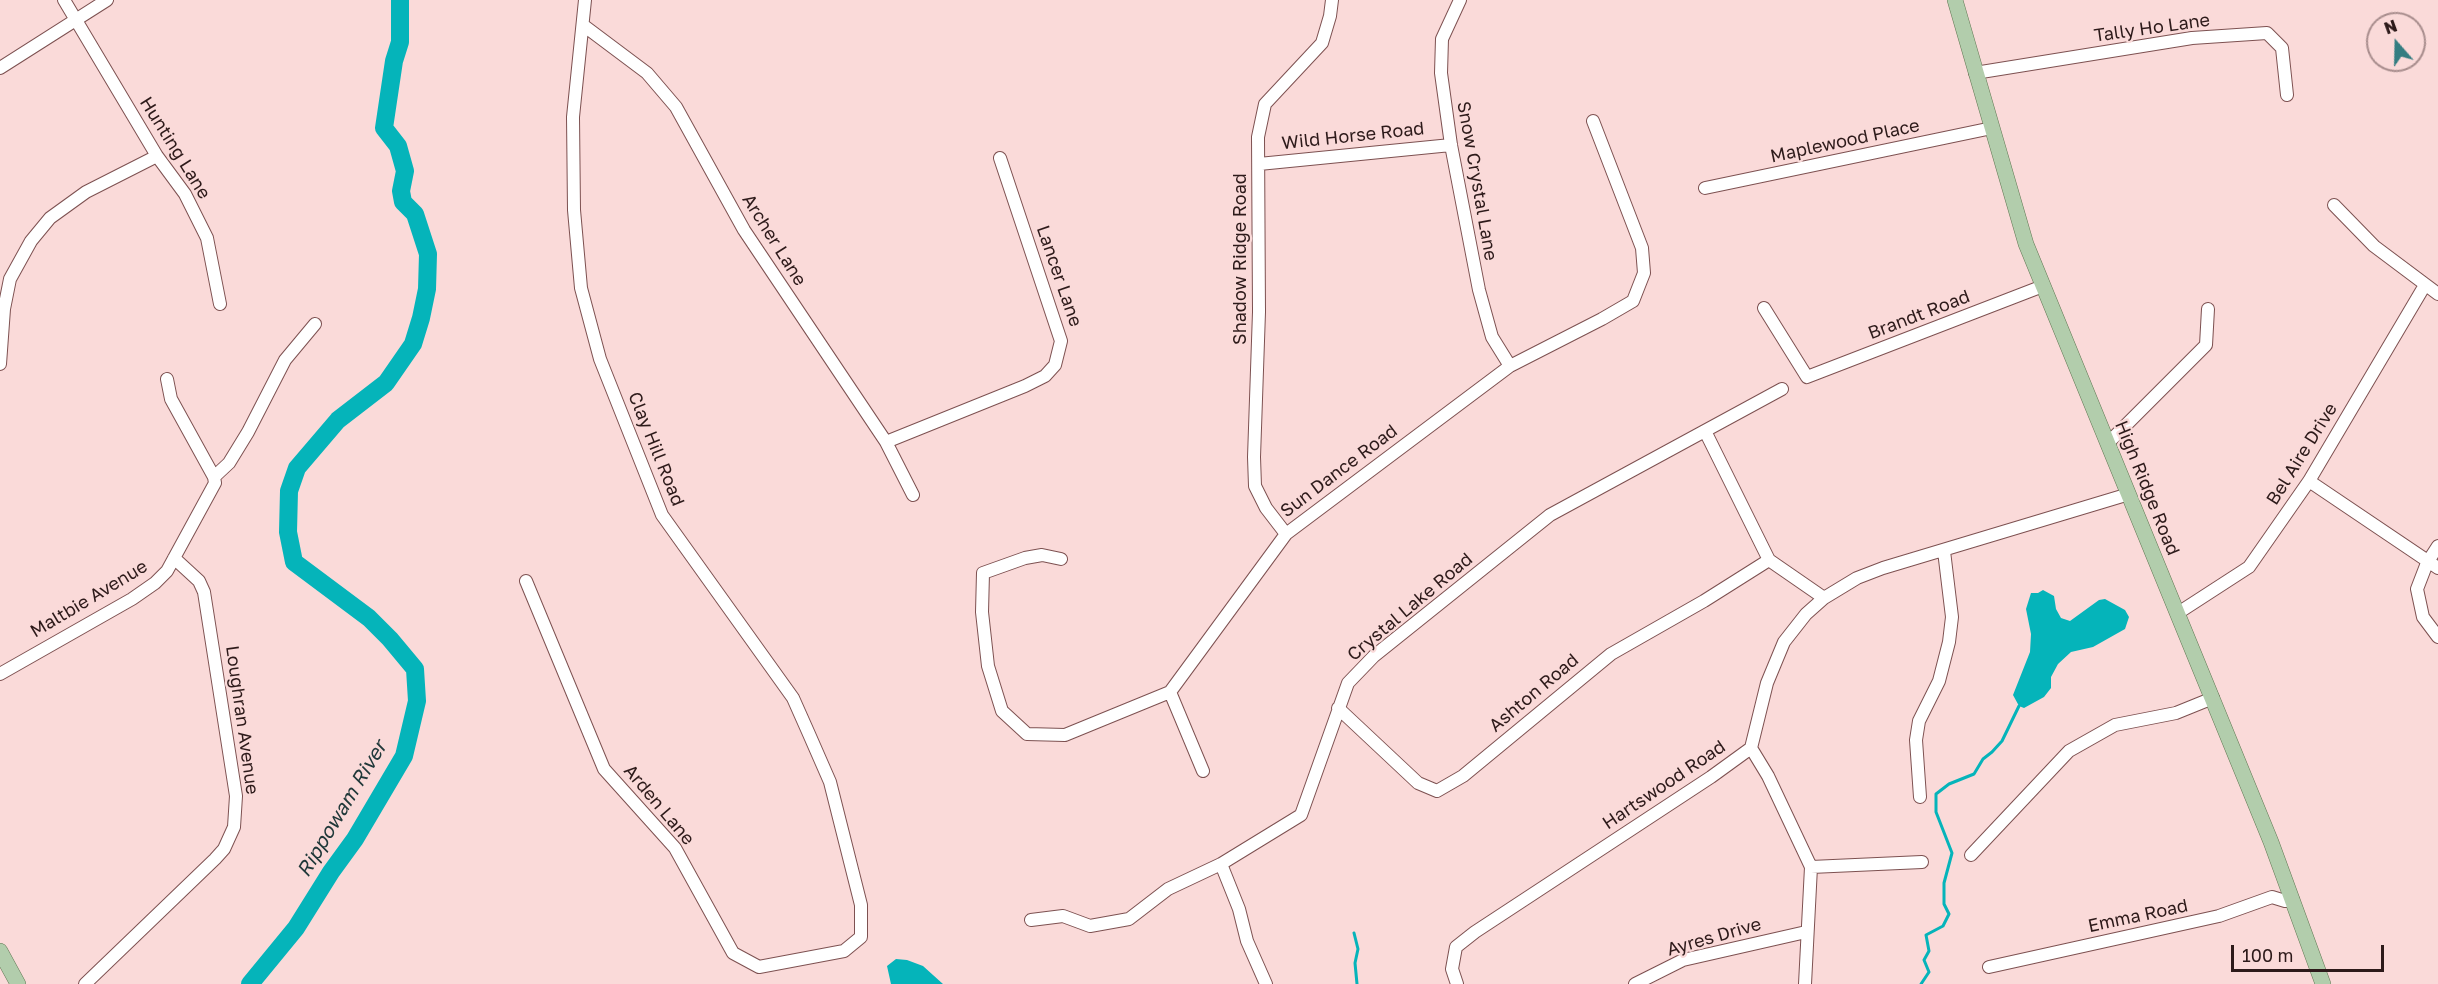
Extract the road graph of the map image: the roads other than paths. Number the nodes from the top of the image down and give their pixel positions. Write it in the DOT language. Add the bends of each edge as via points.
graph roads {
  1 [pos="64,0"];
  2 [pos="107,0"];
  3 [pos="585,0"];
  4 [pos="1332,0"];
  5 [pos="1460,0"];
  6 [pos="1955,0"];
  7 [pos="75,22"];
  8 [pos="583,25"];
  9 [pos="0,68"];
  10 [pos="1975,73"];
  11 [pos="2287,95"];
  12 [pos="1593,121"];
  13 [pos="1992,128"];
  14 [pos="1451,145"];
  15 [pos="157,156"];
  16 [pos="1000,158"];
  17 [pos="1259,164"];
  18 [pos="1705,188"];
  19 [pos="2334,205"];
  20 [pos="2425,285"];
  21 [pos="2043,286"];
  22 [pos="2438,294"];
  23 [pos="220,304"];
  24 [pos="1764,308"];
  25 [pos="2208,309"];
  26 [pos="315,324"];
  27 [pos="0,364"];
  28 [pos="1509,366"];
  29 [pos="167,379"];
  30 [pos="1782,389"];
  31 [pos="1705,430"];
  32 [pos="886,442"];
  33 [pos="2108,442"];
  34 [pos="214,477"];
  35 [pos="2309,481"];
  36 [pos="2129,494"];
  37 [pos="913,495"];
  38 [pos="1286,534"];
  39 [pos="2438,546"];
  40 [pos="1944,550"];
  41 [pos="174,558"];
  42 [pos="1061,559"];
  43 [pos="1769,560"];
  44 [pos="2432,565"];
  45 [pos="526,582"];
  46 [pos="1824,598"];
  47 [pos="2178,613"];
  48 [pos="2438,637"];
  49 [pos="0,674"];
  50 [pos="1170,692"];
  51 [pos="2212,698"];
  52 [pos="1338,708"];
  53 [pos="1751,748"];
  54 [pos="1203,771"];
  55 [pos="1920,797"];
  56 [pos="1971,855"];
  57 [pos="1922,862"];
  58 [pos="1221,864"];
  59 [pos="1811,867"];
  60 [pos="2293,900"];
  61 [pos="1031,920"];
  62 [pos="1806,932"];
  63 [pos="861,937"];
  64 [pos="0,951"];
  65 [pos="1989,967"];
  66 [pos="18,984"];
  67 [pos="85,984"];
  68 [pos="1266,984"];
  69 [pos="1457,984"];
  70 [pos="1635,984"];
  71 [pos="1805,984"];
  72 [pos="2323,984"];
  1 -- 7 [label="street, Hunting Lane"];
  2 -- 7 [label="street"];
  3 -- 8 [label="street, Clay Hill Road"];
  4 -- 17 [label="street, Shadow Ridge Road" via="1323,43 1265,104 1258,137"];
  5 -- 14 [label="street, Snow Crystal Lane" via="1442,39 1441,73"];
  6 -- 10 [label="main road, High Ridge Road"];
  7 -- 9 [label="street"];
  7 -- 15 [label="street, Hunting Lane"];
  8 -- 32 [label="street, Archer Lane" via="647,73 676,107 744,230"];
  8 -- 63 [label="street, Clay Hill Road" via="573,117 574,210 581,288 600,360 662,515 793,698 831,782 861,905"];
  10 -- 11 [label="street, Tally Ho Lane" via="2192,38 2266,33 2282,48"];
  10 -- 13 [label="main road, High Ridge Road"];
  12 -- 28 [label="street, Sun Dance Road" via="1642,248 1644,273 1633,301"];
  13 -- 18 [label="street, Maplewood Place"];
  13 -- 21 [label="main road, High Ridge Road" via="2026,244"];
  14 -- 17 [label="street, Wild Horse Road"];
  14 -- 28 [label="street, Snow Crystal Lane" via="1479,290 1492,337"];
  15 -- 23 [label="street, Hunting Lane" via="185,194 207,238"];
  15 -- 27 [label="street" via="86,192 50,218 31,241 10,279"];
  16 -- 32 [label="street, Lancer Lane" via="1061,341 1055,365 1045,376 1025,386"];
  17 -- 38 [label="street, Shadow Ridge Road" via="1256,486 1266,508"];
  19 -- 20 [label="street" via="2374,246"];
  20 -- 22 [label="street"];
  20 -- 35 [label="street, Bel Aire Drive"];
  21 -- 24 [label="street, Brandt Road" via="1807,377"];
  21 -- 33 [label="main road, High Ridge Road"];
  25 -- 33 [label="street" via="2206,345"];
  26 -- 34 [label="street, Maltbie Avenue" via="285,360 230,463"];
  28 -- 38 [label="street, Sun Dance Road"];
  29 -- 34 [label="street" via="175,407"];
  30 -- 31 [label="street, Crystal Lake Road"];
  31 -- 43 [label="street"];
  31 -- 52 [label="street, Crystal Lake Road" via="1550,515 1374,656 1348,683"];
  32 -- 37 [label="street, Archer Lane"];
  33 -- 36 [label="main road, High Ridge Road"];
  34 -- 41 [label="street, Maltbie Avenue" via="210,495"];
  35 -- 44 [label="street"];
  35 -- 47 [label="street, Bel Aire Drive" via="2249,567"];
  36 -- 40 [label="street, Hartswood Road"];
  36 -- 47 [label="main road, High Ridge Road"];
  38 -- 50 [label="street, Sun Dance Road"];
  39 -- 44 [label="street"];
  40 -- 46 [label="street, Hartswood Road" via="1857,578"];
  40 -- 55 [label="street" via="1952,617 1939,681 1919,721 1916,740"];
  41 -- 49 [label="street, Maltbie Avenue" via="155,584"];
  41 -- 67 [label="street, Loughran Avenue" via="200,581 206,598 236,796 234,827 215,859"];
  42 -- 50 [label="street" via="1042,555 1025,558 983,573 982,612 988,666 1002,711 1027,734 1065,735"];
  43 -- 46 [label="street"];
  43 -- 52 [label="street, Ashton Road" via="1611,654 1463,776 1437,791 1418,783"];
  44 -- 48 [label="street" via="2417,589 2423,617"];
  45 -- 63 [label="street, Arden Lane" via="604,769 675,848 733,953 759,967 844,951"];
  46 -- 53 [label="street, Hartswood Road" via="1784,642 1767,683"];
  47 -- 51 [label="main road, High Ridge Road"];
  50 -- 54 [label="street"];
  51 -- 56 [label="street" via="2176,713 2115,725 2070,751"];
  51 -- 60 [label="main road, High Ridge Road"];
  52 -- 58 [label="street, Crystal Lake Road" via="1301,814"];
  53 -- 59 [label="street"];
  53 -- 69 [label="street, Hartswood Road" via="1456,947 1452,969"];
  57 -- 59 [label="street"];
  58 -- 61 [label="street, Crystal Lake Road" via="1168,889 1130,919 1090,926 1063,916"];
  58 -- 68 [label="street"];
  59 -- 62 [label="street"];
  60 -- 65 [label="street, Emma Road" via="2285,902 2272,897 2218,916"];
  60 -- 72 [label="main road, High Ridge Road"];
  62 -- 70 [label="street, Ayres Drive" via="1683,960"];
  62 -- 71 [label="street"];
  64 -- 66 [label="main road"];
}
